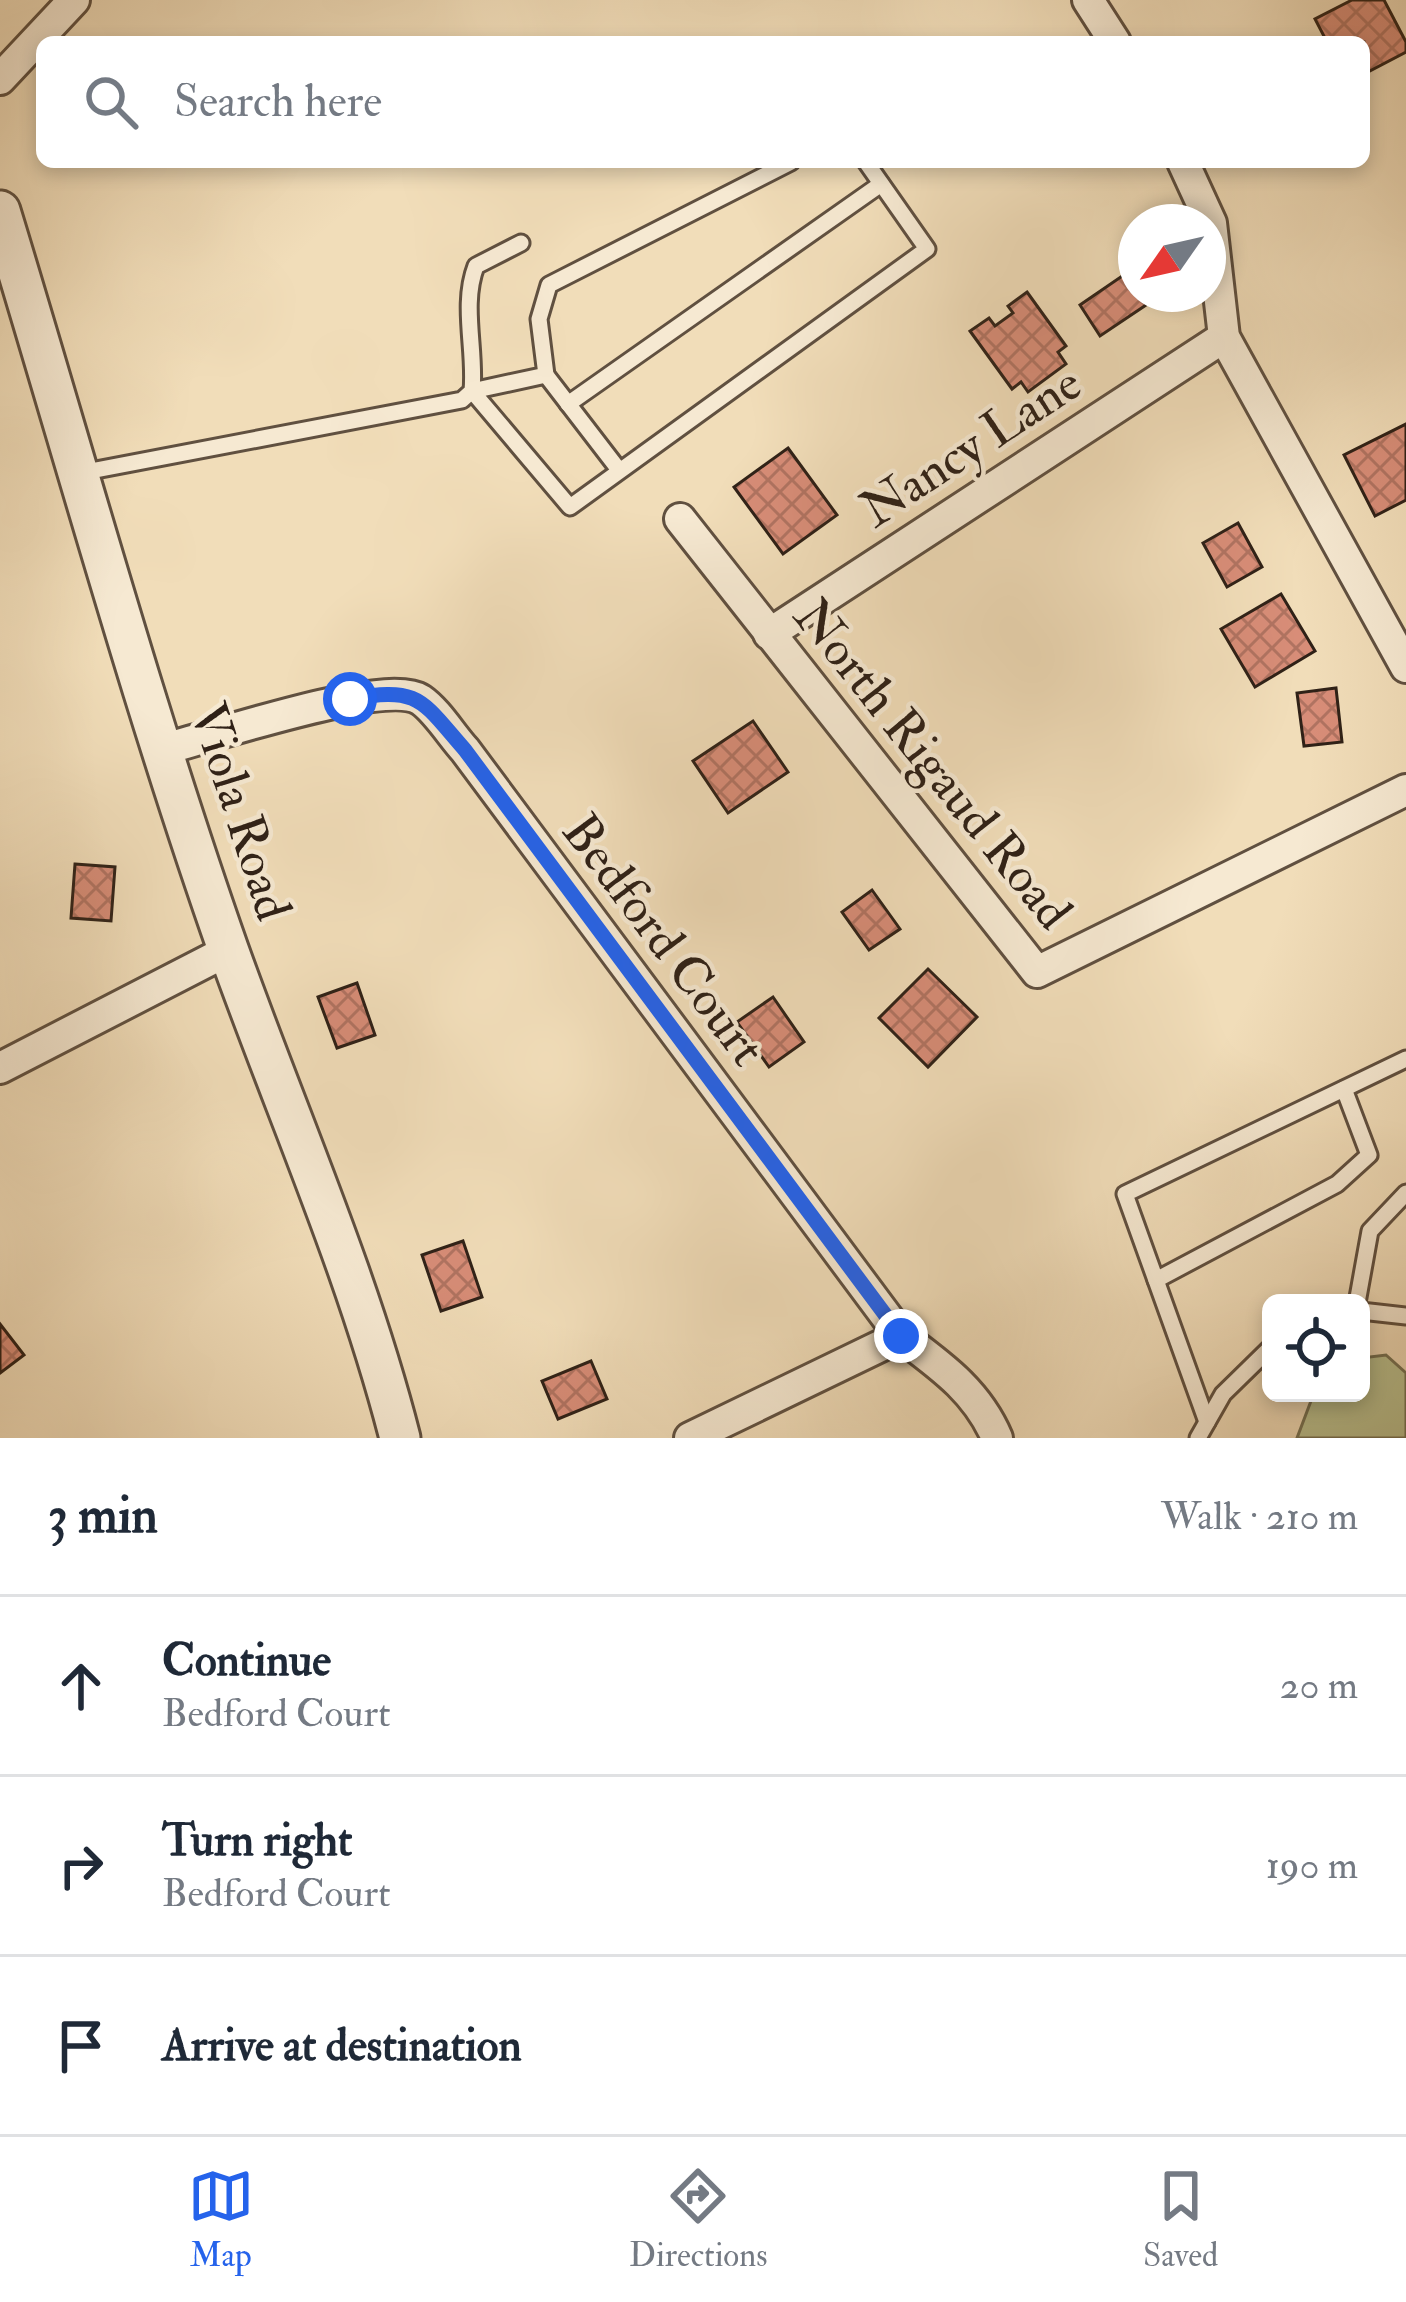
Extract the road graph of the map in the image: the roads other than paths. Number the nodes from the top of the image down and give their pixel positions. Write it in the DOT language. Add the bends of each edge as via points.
graph roads {
  1 [pos="74,0"];
  2 [pos="1088,0"];
  3 [pos="40,36"];
  4 [pos="1111,36"];
  5 [pos="36,41"];
  6 [pos="0,79"];
  7 [pos="779,168"];
  8 [pos="870,168"];
  9 [pos="1186,168"];
  10 [pos="881,184"];
  11 [pos="0,211"];
  12 [pos="520,243"];
  13 [pos="1224,338"];
  14 [pos="546,374"];
  15 [pos="472,391"];
  16 [pos="568,404"];
  17 [pos="620,470"];
  18 [pos="80,473"];
  19 [pos="680,519"];
  20 [pos="769,634"];
  21 [pos="1406,667"];
  22 [pos="164,749"];
  23 [pos="1406,790"];
  24 [pos="229,950"];
  25 [pos="1406,1059"];
  26 [pos="0,1068"];
  27 [pos="1344,1089"];
  28 [pos="1406,1193"];
  29 [pos="1156,1280"];
  30 [pos="1361,1294"];
  31 [pos="1370,1309"];
  32 [pos="1406,1316"];
  33 [pos="901,1336"];
  34 [pos="1262,1356"];
  35 [pos="1208,1422"];
  36 [pos="400,1438"];
  37 [pos="690,1438"];
  38 [pos="997,1438"];
  39 [pos="1198,1438"];
  1 -- 3 [label="street"];
  2 -- 4 [label="street"];
  5 -- 6 [label="street"];
  7 -- 14 [label="lane" via="550,285 539,319"];
  8 -- 10 [label="lane"];
  9 -- 13 [label="street" via="1211,223"];
  10 -- 16 [label="lane"];
  10 -- 17 [label="lane" via="927,250"];
  11 -- 18 [label="street, Viola Road"];
  12 -- 15 [label="lane" via="476,266 469,285"];
  13 -- 20 [label="street, Nancy Lane"];
  13 -- 21 [label="street"];
  14 -- 15 [label="lane"];
  14 -- 16 [label="lane"];
  15 -- 17 [label="lane" via="570,507"];
  15 -- 18 [label="lane" via="462,400"];
  16 -- 17 [label="lane"];
  18 -- 22 [label="street, Viola Road"];
  19 -- 20 [label="street, North Rigaud Road"];
  20 -- 23 [label="street, North Rigaud Road" via="1037,972"];
  22 -- 24 [label="street, Viola Road"];
  22 -- 33 [label="street, Bedford Court" via="370,695 421,700"];
  24 -- 26 [label="street"];
  24 -- 36 [label="street, Viola Road" via="375,1340"];
  25 -- 27 [label="lane"];
  27 -- 29 [label="lane" via="1370,1155 1337,1184"];
  27 -- 29 [label="lane" via="1125,1194"];
  28 -- 30 [label="lane" via="1370,1231"];
  29 -- 35 [label="lane"];
  31 -- 32 [label="lane"];
  33 -- 37 [label="street"];
  33 -- 38 [label="street, Bedford Court" via="963,1383"];
  34 -- 35 [label="lane" via="1223,1394"];
  35 -- 39 [label="lane"];
}
